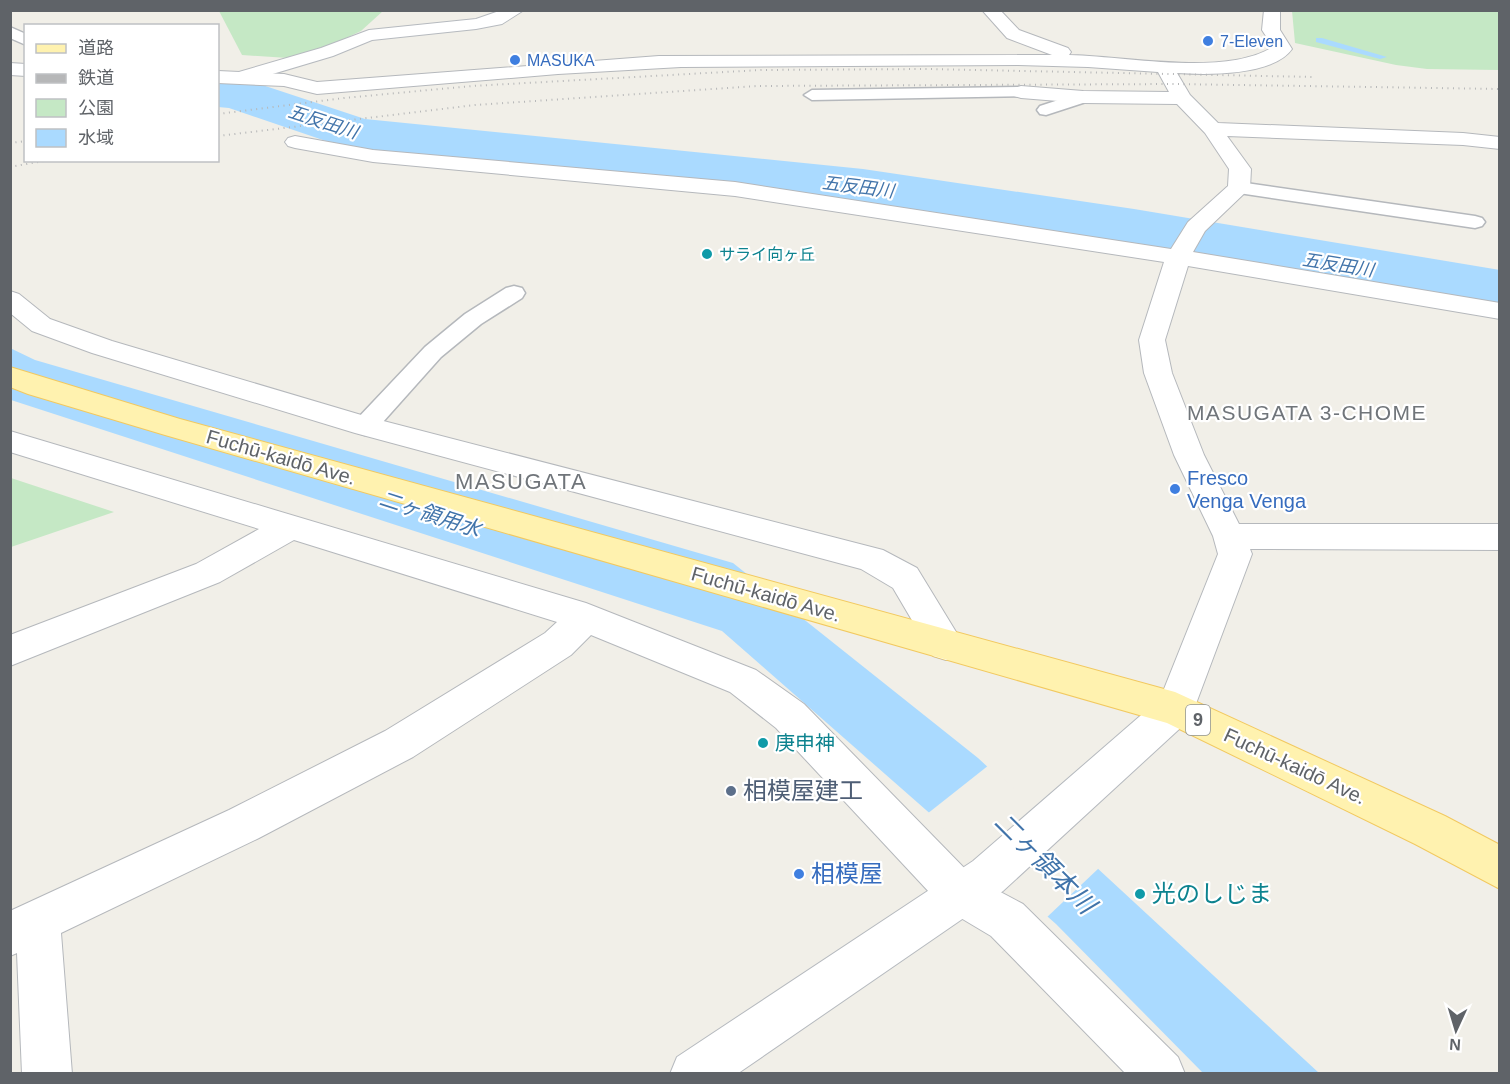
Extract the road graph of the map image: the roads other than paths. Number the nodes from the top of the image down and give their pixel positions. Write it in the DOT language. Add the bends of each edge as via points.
graph roads {
  1 [pos="516,10"];
  2 [pos="990,10"];
  3 [pos="1270,11"];
  4 [pos="10,31"];
  5 [pos="24,40"];
  6 [pos="1090,62"];
  7 [pos="1164,66"];
  8 [pos="219,77"];
  9 [pos="239,78"];
  10 [pos="1021,92"];
  11 [pos="812,95"];
  12 [pos="1083,97"];
  13 [pos="1182,98"];
  14 [pos="1046,110"];
  15 [pos="1212,129"];
  16 [pos="295,142"];
  17 [pos="1500,143"];
  18 [pos="1239,188"];
  19 [pos="1475,222"];
  20 [pos="1180,254"];
  21 [pos="514,293"];
  22 [pos="10,299"];
  23 [pos="1500,311"];
  24 [pos="10,376"];
  25 [pos="365,426"];
  26 [pos="10,441"];
  27 [pos="292,526"];
  28 [pos="1229,536"];
  29 [pos="1500,537"];
  30 [pos="586,617"];
  31 [pos="946,645"];
  32 [pos="10,651"];
  33 [pos="1175,709"];
  34 [pos="1500,868"];
  35 [pos="974,885"];
  36 [pos="24,928"];
  37 [pos="47,1074"];
  38 [pos="694,1074"];
  39 [pos="1161,1074"];
  1 -- 9 [label="street" via="476,24 369,34 327,52"];
  2 -- 6 [label="street" via="1013,34"];
  3 -- 7 [label="street" via="1271,30 1283,49 1275,57 1246,66"];
  4 -- 5 [label="lane"];
  6 -- 7 [label="street"];
  6 -- 9 [label="street" via="907,58 640,63 317,88 284,80"];
  7 -- 13 [label="street"];
  8 -- 9 [label="street"];
  10 -- 11 [label="lane"];
  10 -- 12 [label="street"];
  12 -- 13 [label="street"];
  12 -- 14 [label="lane"];
  13 -- 15 [label="street"];
  15 -- 17 [label="street"];
  15 -- 18 [label="street" via="1240,169"];
  16 -- 20 [label="street" via="373,156 735,189"];
  18 -- 19 [label="lane"];
  18 -- 20 [label="street" via="1196,227"];
  20 -- 23 [label="street"];
  20 -- 28 [label="street" via="1152,340 1158,373 1189,455"];
  21 -- 25 [label="lane" via="473,319 433,352"];
  22 -- 25 [label="street" via="51,329"];
  24 -- 31 [label="main road, Fuchū-kaidō Ave. / 9" via="175,428"];
  25 -- 31 [label="street" via="871,559 905,578"];
  26 -- 27 [label="street"];
  27 -- 30 [label="street"];
  27 -- 32 [label="street" via="208,573"];
  28 -- 29 [label="street"];
  28 -- 33 [label="street" via="1235,554"];
  30 -- 35 [label="street" via="743,681 790,716"];
  30 -- 36 [label="street" via="558,644 399,744 244,824"];
  31 -- 33 [label="main road, Fuchū-kaidō Ave. / 9"];
  33 -- 34 [label="main road, Fuchū-kaidō Ave. / 9" via="1430,830"];
  33 -- 35 [label="street"];
  35 -- 38 [label="street"];
  35 -- 39 [label="street"];
  36 -- 37 [label="street"];
}
